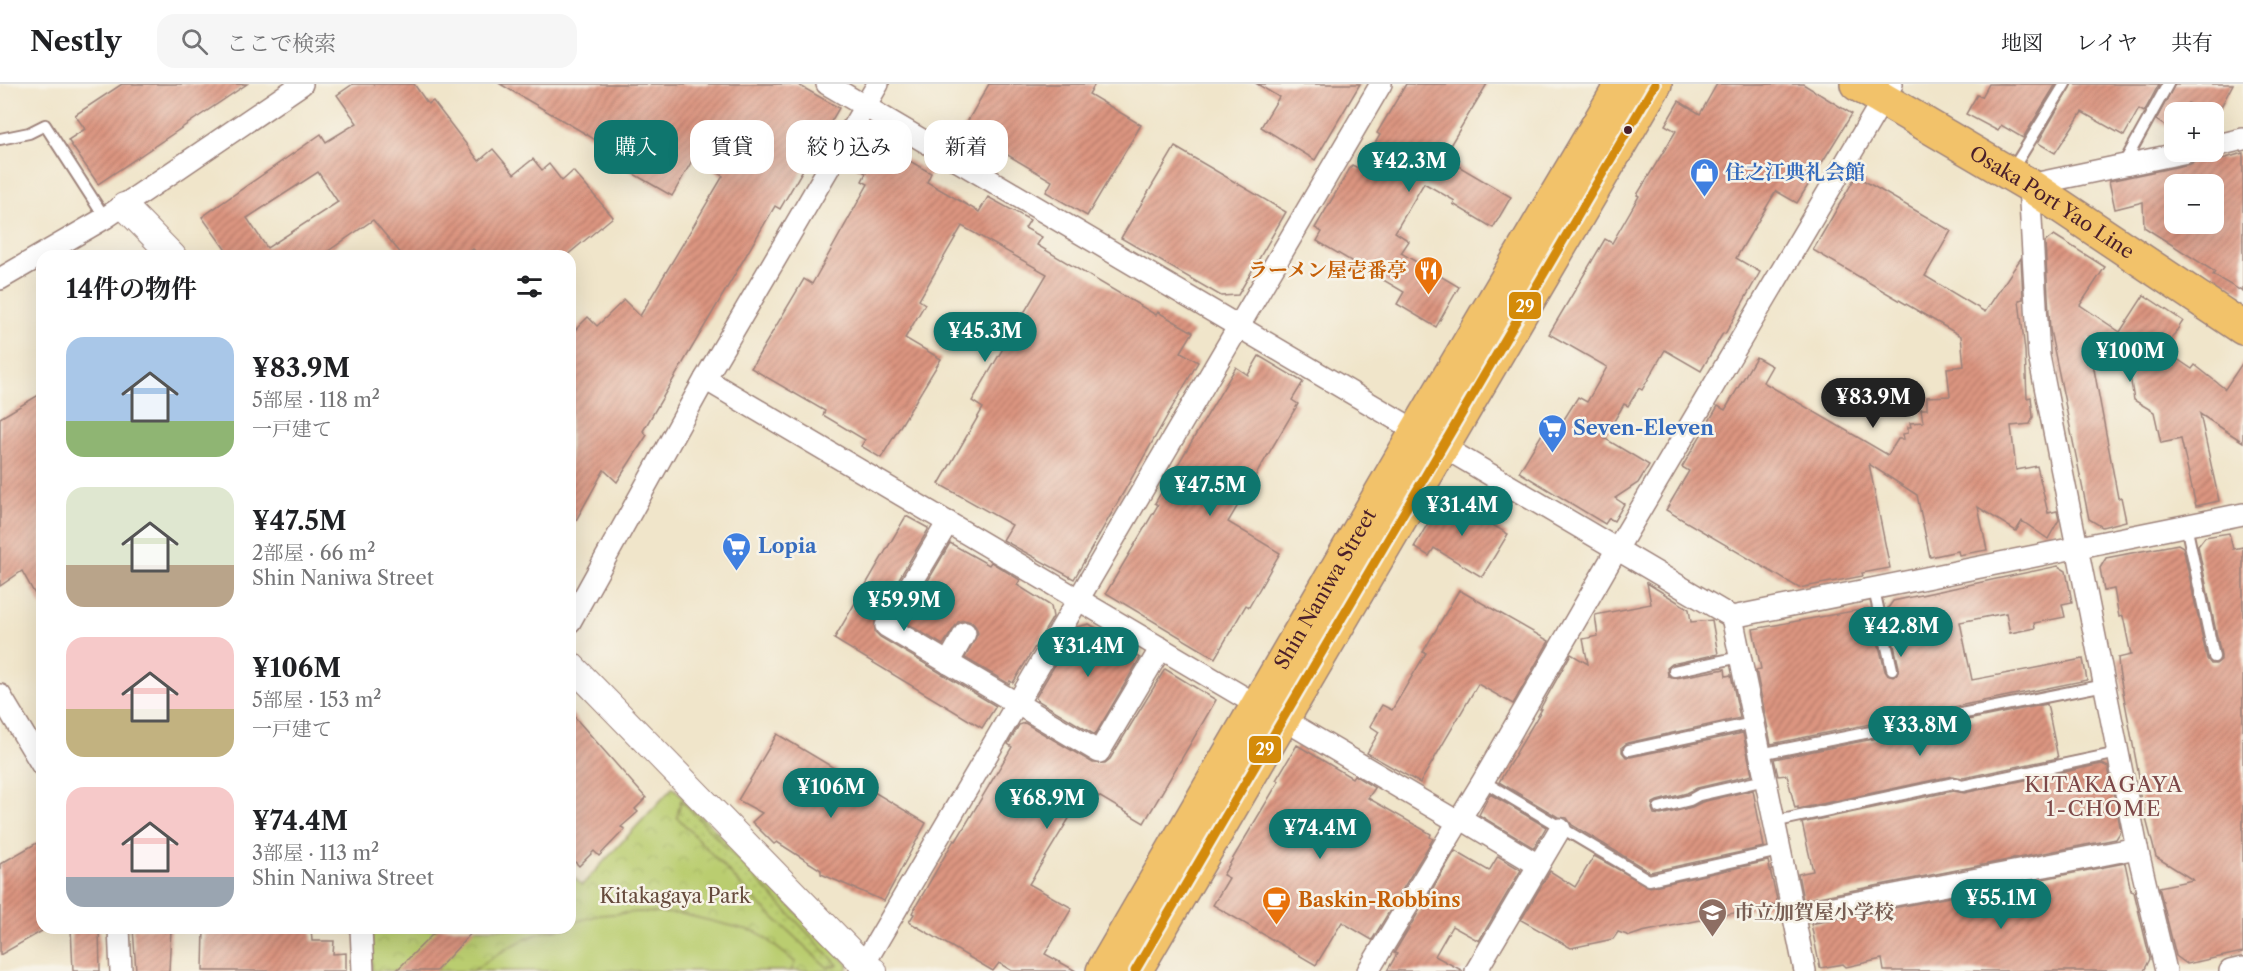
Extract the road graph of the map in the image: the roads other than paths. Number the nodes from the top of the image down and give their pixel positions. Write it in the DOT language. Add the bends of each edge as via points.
graph roads {
  1 [pos="302,84"];
  2 [pos="827,84"];
  3 [pos="878,84"];
  4 [pos="1381,84"];
  5 [pos="1622,84"];
  6 [pos="1655,84"];
  7 [pos="2065,84"];
  8 [pos="2168,84"];
  9 [pos="1878,89"];
  10 [pos="864,106"];
  11 [pos="0,139"];
  12 [pos="2243,140"];
  13 [pos="2224,144"];
  14 [pos="2164,157"];
  15 [pos="2123,165"];
  16 [pos="2019,180"];
  17 [pos="115,212"];
  18 [pos="50,250"];
  19 [pos="165,250"];
  20 [pos="36,258"];
  21 [pos="0,279"];
  22 [pos="1241,326"];
  23 [pos="2243,328"];
  24 [pos="705,379"];
  25 [pos="1429,438"];
  26 [pos="2243,514"];
  27 [pos="948,522"];
  28 [pos="2186,525"];
  29 [pos="2077,548"];
  30 [pos="1617,549"];
  31 [pos="1874,590"];
  32 [pos="1079,600"];
  33 [pos="576,610"];
  34 [pos="1732,617"];
  35 [pos="965,633"];
  36 [pos="1161,648"];
  37 [pos="1740,657"];
  38 [pos="2214,657"];
  39 [pos="948,663"];
  40 [pos="1892,669"];
  41 [pos="576,670"];
  42 [pos="1674,671"];
  43 [pos="2105,685"];
  44 [pos="0,695"];
  45 [pos="1018,704"];
  46 [pos="1270,712"];
  47 [pos="1754,723"];
  48 [pos="1629,750"];
  49 [pos="2118,753"];
  50 [pos="1760,754"];
  51 [pos="36,755"];
  52 [pos="1765,780"];
  53 [pos="1483,781"];
  54 [pos="1659,808"];
  55 [pos="1459,820"];
  56 [pos="1773,822"];
  57 [pos="1560,828"];
  58 [pos="2137,848"];
  59 [pos="1779,850"];
  60 [pos="1538,865"];
  61 [pos="1792,915"];
  62 [pos="119,934"];
  63 [pos="361,934"];
  64 [pos="2243,968"];
  65 [pos="866,969"];
  66 [pos="121,971"];
  67 [pos="363,971"];
  68 [pos="1102,971"];
  69 [pos="1136,971"];
  70 [pos="1368,971"];
  71 [pos="1476,971"];
  72 [pos="1805,971"];
  73 [pos="2166,971"];
  74 [pos="2230,971"];
  1 -- 17 [label="street"];
  2 -- 10 [label="street"];
  3 -- 10 [label="street"];
  4 -- 22 [label="street"];
  5 -- 25 [label="main road, Shin Naniwa Street"];
  6 -- 25 [label="main road, Shin Naniwa Street"];
  7 -- 16 [label="lane"];
  8 -- 15 [label="lane"];
  9 -- 16 [label="main road, Osaka Port Yao Line"];
  9 -- 30 [label="street"];
  10 -- 22 [label="street"];
  10 -- 24 [label="street"];
  11 -- 17 [label="lane" via="28,133 45,124"];
  12 -- 13 [label="street"];
  14 -- 15 [label="street"];
  15 -- 16 [label="street"];
  16 -- 23 [label="main road, Osaka Port Yao Line"];
  16 -- 29 [label="street" via="2039,356"];
  17 -- 18 [label="street"];
  17 -- 19 [label="street"];
  20 -- 21 [label="street"];
  22 -- 25 [label="street"];
  22 -- 32 [label="street"];
  24 -- 27 [label="street"];
  24 -- 33 [label="street"];
  25 -- 30 [label="street"];
  25 -- 46 [label="main road, Shin Naniwa Street"];
  26 -- 28 [label="street"];
  27 -- 32 [label="street"];
  27 -- 39 [label="street" via="886,626"];
  28 -- 29 [label="street"];
  28 -- 38 [label="lane"];
  29 -- 31 [label="street"];
  29 -- 43 [label="street"];
  30 -- 34 [label="street"];
  30 -- 53 [label="street"];
  31 -- 34 [label="street"];
  31 -- 40 [label="lane"];
  32 -- 36 [label="street"];
  32 -- 45 [label="street"];
  34 -- 37 [label="street"];
  35 -- 39 [label="street"];
  36 -- 45 [label="street" via="1099,752"];
  36 -- 46 [label="street"];
  37 -- 42 [label="lane"];
  37 -- 47 [label="street"];
  39 -- 45 [label="street"];
  41 -- 65 [label="street"];
  43 -- 49 [label="street"];
  43 -- 50 [label="lane"];
  44 -- 51 [label="street"];
  45 -- 65 [label="street"];
  46 -- 55 [label="street"];
  46 -- 68 [label="main road, Shin Naniwa Street"];
  46 -- 69 [label="main road, Shin Naniwa Street"];
  47 -- 48 [label="lane"];
  47 -- 50 [label="street"];
  49 -- 56 [label="lane"];
  49 -- 58 [label="street"];
  50 -- 52 [label="street"];
  52 -- 54 [label="lane"];
  52 -- 56 [label="street"];
  53 -- 55 [label="street"];
  53 -- 57 [label="lane"];
  55 -- 60 [label="street"];
  55 -- 70 [label="street"];
  56 -- 59 [label="street"];
  57 -- 59 [label="lane" via="1649,880"];
  57 -- 60 [label="street"];
  58 -- 61 [label="street"];
  58 -- 73 [label="street"];
  59 -- 61 [label="street"];
  60 -- 71 [label="street"];
  61 -- 72 [label="street"];
  62 -- 66 [label="street"];
  63 -- 67 [label="street"];
  64 -- 74 [label="street"];
}
